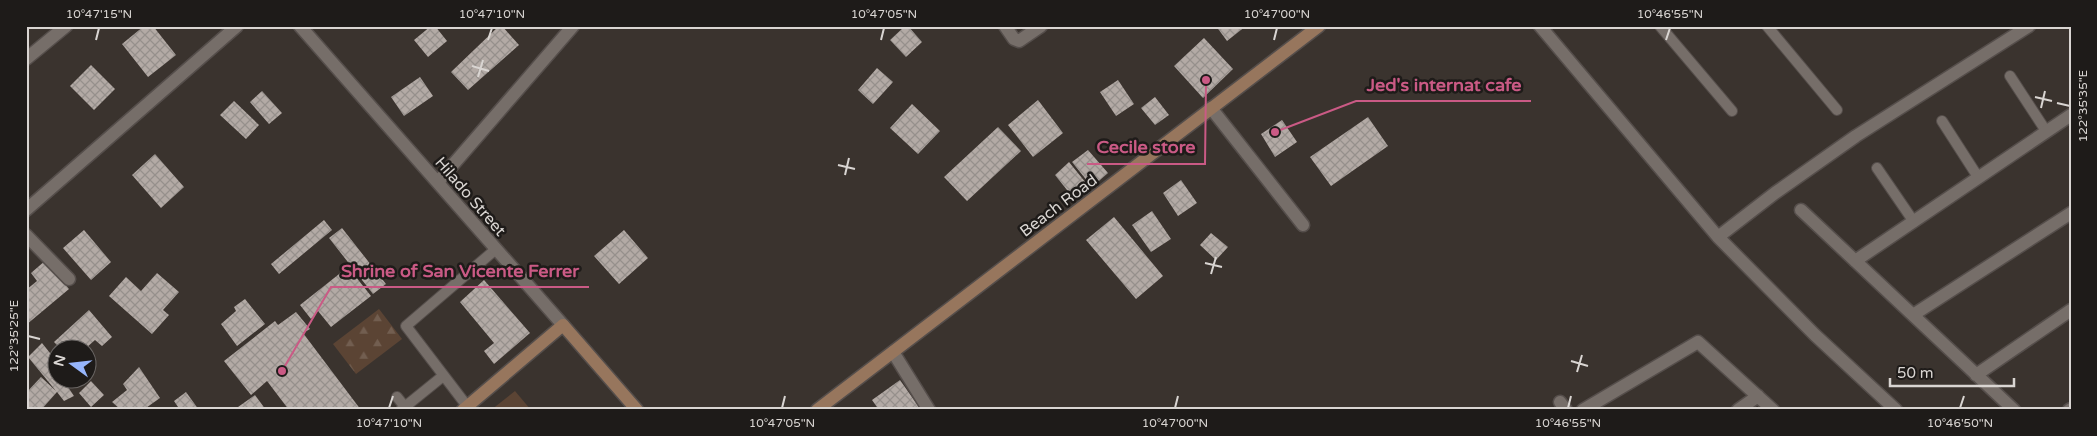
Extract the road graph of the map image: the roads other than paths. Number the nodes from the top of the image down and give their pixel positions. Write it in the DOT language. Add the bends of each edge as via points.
graph roads {
  1 [pos="66,26"];
  2 [pos="237,26"];
  3 [pos="300,26"];
  4 [pos="572,26"];
  5 [pos="1005,26"];
  6 [pos="1042,26"];
  7 [pos="1319,26"];
  8 [pos="1540,26"];
  9 [pos="1660,26"];
  10 [pos="1767,26"];
  11 [pos="2029,26"];
  12 [pos="26,59"];
  13 [pos="2010,76"];
  14 [pos="1211,108"];
  15 [pos="1837,110"];
  16 [pos="1732,111"];
  17 [pos="2071,115"];
  18 [pos="1942,121"];
  19 [pos="2046,131"];
  20 [pos="1877,168"];
  21 [pos="1978,177"];
  22 [pos="438,182"];
  23 [pos="26,210"];
  24 [pos="1801,210"];
  25 [pos="2071,213"];
  26 [pos="1914,222"];
  27 [pos="1303,225"];
  28 [pos="26,235"];
  29 [pos="1718,237"];
  30 [pos="496,249"];
  31 [pos="1855,261"];
  32 [pos="69,280"];
  33 [pos="2071,310"];
  34 [pos="1913,316"];
  35 [pos="563,325"];
  36 [pos="893,352"];
  37 [pos="1976,375"];
  38 [pos="444,376"];
  39 [pos="1758,396"];
  40 [pos="397,397"];
  41 [pos="403,408"];
  42 [pos="465,408"];
  43 [pos="637,410"];
  44 [pos="817,410"];
  45 [pos="929,410"];
  46 [pos="1583,410"];
  47 [pos="1738,410"];
  48 [pos="1773,410"];
  49 [pos="1896,410"];
  50 [pos="2014,410"];
  1 -- 12 [label="street"];
  2 -- 23 [label="street"];
  3 -- 22 [label="street, Hilado Street"];
  4 -- 22 [label="street"];
  5 -- 6 [label="street" via="1019,41"];
  7 -- 14 [label="main road, Beach Road"];
  8 -- 29 [label="street"];
  9 -- 16 [label="lane"];
  10 -- 15 [label="lane"];
  11 -- 29 [label="street" via="1856,136"];
  13 -- 19 [label="lane"];
  14 -- 27 [label="street"];
  14 -- 36 [label="main road, Beach Road"];
  17 -- 19 [label="street"];
  18 -- 21 [label="lane"];
  19 -- 21 [label="street"];
  20 -- 26 [label="lane"];
  21 -- 26 [label="street"];
  22 -- 30 [label="street, Hilado Street"];
  24 -- 31 [label="street"];
  25 -- 34 [label="street"];
  26 -- 31 [label="street"];
  28 -- 32 [label="street"];
  29 -- 49 [label="street" via="1815,335"];
  30 -- 35 [label="street, Hilado Street"];
  30 -- 38 [label="lane" via="406,326"];
  31 -- 34 [label="street"];
  33 -- 37 [label="street"];
  34 -- 37 [label="street"];
  35 -- 42 [label="main road"];
  35 -- 43 [label="main road, Hilado Street"];
  36 -- 44 [label="main road, Beach Road"];
  36 -- 45 [label="street"];
  37 -- 50 [label="street"];
  38 -- 41 [label="lane"];
  38 -- 42 [label="lane"];
  39 -- 46 [label="street" via="1698,342"];
  39 -- 47 [label="street"];
  39 -- 48 [label="street"];
  40 -- 41 [label="lane"];
}
